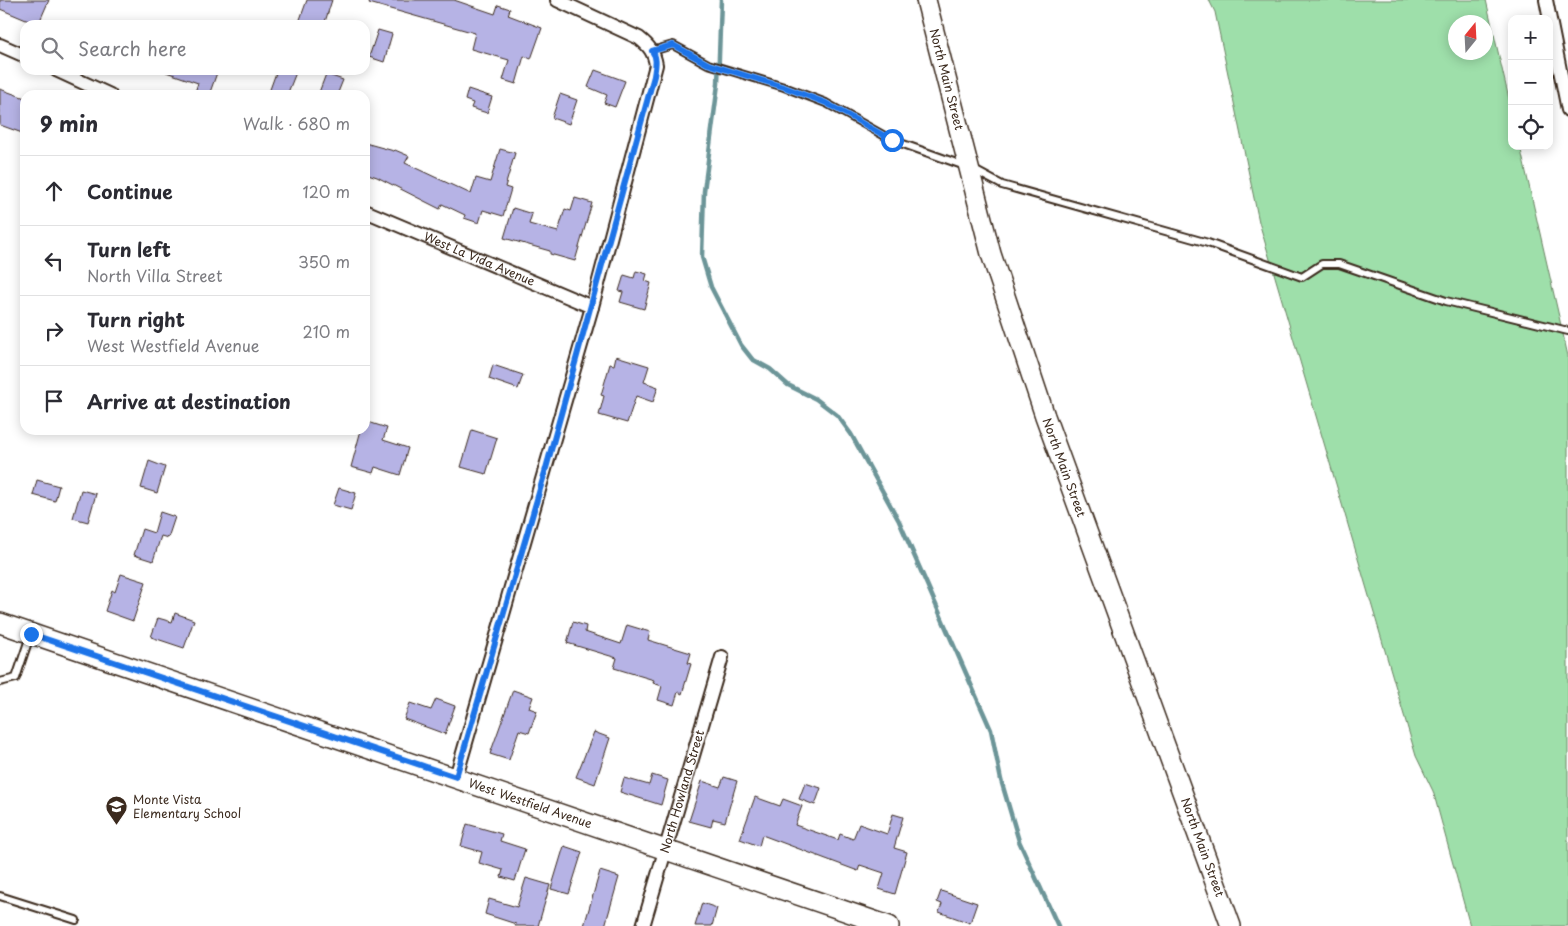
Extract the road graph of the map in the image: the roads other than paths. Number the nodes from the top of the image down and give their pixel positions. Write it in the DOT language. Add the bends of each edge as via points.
graph roads {
  1 [pos="557,0"];
  2 [pos="926,0"];
  3 [pos="1546,0"];
  4 [pos="0,45"];
  5 [pos="653,52"];
  6 [pos="20,54"];
  7 [pos="67,75"];
  8 [pos="99,90"];
  9 [pos="1568,110"];
  10 [pos="968,167"];
  11 [pos="370,213"];
  12 [pos="592,307"];
  13 [pos="1568,331"];
  14 [pos="0,623"];
  15 [pos="31,634"];
  16 [pos="722,657"];
  17 [pos="0,682"];
  18 [pos="456,777"];
  19 [pos="665,850"];
  20 [pos="0,896"];
  21 [pos="76,920"];
  22 [pos="643,926"];
  23 [pos="889,926"];
  24 [pos="1231,926"];
  1 -- 5 [label="street" via="640,38"];
  2 -- 10 [label="main road, North Main Street"];
  3 -- 9 [label="street"];
  4 -- 6 [label="street"];
  5 -- 10 [label="lane" via="673,45 708,64 826,103 892,140"];
  5 -- 12 [label="street" via="654,76"];
  7 -- 8 [label="street"];
  10 -- 13 [label="lane" via="1002,186 1208,243 1302,277 1322,264 1339,264 1446,301"];
  10 -- 24 [label="main road, North Main Street" via="990,254 1045,416"];
  11 -- 12 [label="street, West La Vida Avenue"];
  12 -- 18 [label="street"];
  14 -- 15 [label="main road, West Westfield Avenue"];
  15 -- 17 [label="lane" via="16,678"];
  15 -- 18 [label="main road, West Westfield Avenue"];
  16 -- 19 [label="street, North Howland Street"];
  18 -- 19 [label="main road, West Westfield Avenue"];
  19 -- 22 [label="street, North Howland Street"];
  19 -- 23 [label="main road, West Westfield Avenue"];
  20 -- 21 [label="lane"];
}
